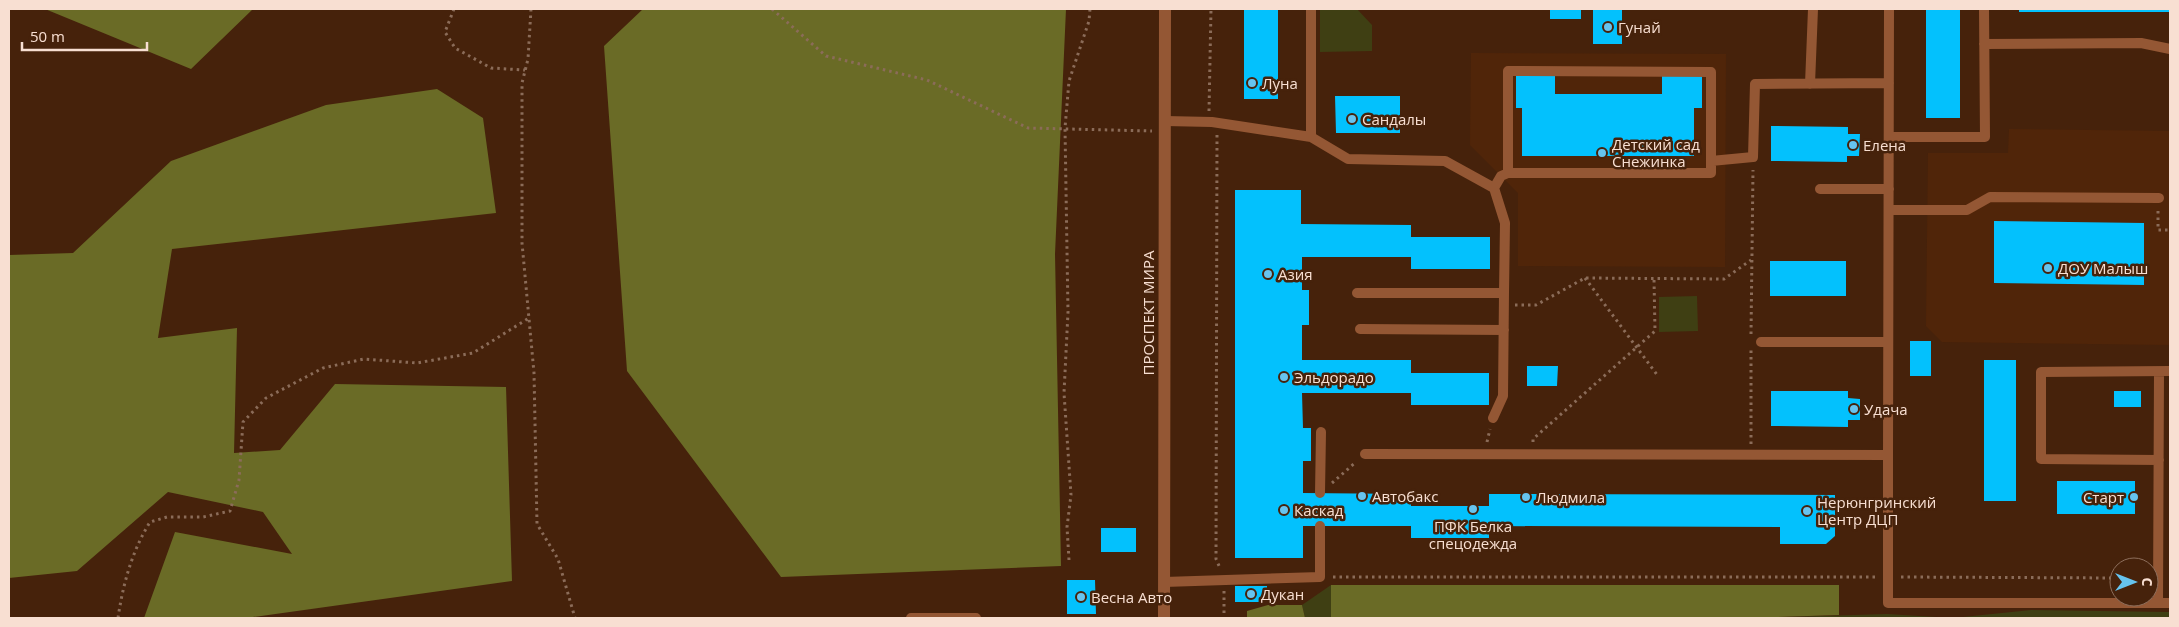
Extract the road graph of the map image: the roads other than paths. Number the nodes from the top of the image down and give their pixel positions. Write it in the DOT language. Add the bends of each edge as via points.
graph roads {
  1 [pos="1165,9"];
  2 [pos="1311,9"];
  3 [pos="1813,9"];
  4 [pos="1889,9"];
  5 [pos="1984,9"];
  6 [pos="1984,44"];
  7 [pos="2170,49"];
  8 [pos="1889,83"];
  9 [pos="1810,84"];
  10 [pos="1165,126"];
  11 [pos="1311,137"];
  12 [pos="1889,137"];
  13 [pos="1711,161"];
  14 [pos="1508,173"];
  15 [pos="1494,188"];
  16 [pos="1820,189"];
  17 [pos="1889,189"];
  18 [pos="2158,198"];
  19 [pos="1889,210"];
  20 [pos="1357,293"];
  21 [pos="1504,294"];
  22 [pos="1360,329"];
  23 [pos="1504,330"];
  24 [pos="1888,342"];
  25 [pos="1756,344"];
  26 [pos="2159,372"];
  27 [pos="2170,372"];
  28 [pos="1493,418"];
  29 [pos="1321,432"];
  30 [pos="1365,454"];
  31 [pos="1888,455"];
  32 [pos="2159,460"];
  33 [pos="1320,493"];
  34 [pos="1320,526"];
  35 [pos="2158,557"];
  36 [pos="1164,582"];
  37 [pos="2109,602"];
  38 [pos="911,618"];
  39 [pos="976,618"];
  40 [pos="1164,618"];
  1 -- 10 [label="street, ПРОСПЕКТ МИРА"];
  2 -- 11 [label="lane"];
  3 -- 9 [label="lane"];
  4 -- 8 [label="lane"];
  5 -- 6 [label="lane"];
  6 -- 7 [label="lane" via="2141,43"];
  6 -- 12 [label="lane" via="1985,137"];
  8 -- 9 [label="lane"];
  8 -- 12 [label="lane"];
  9 -- 13 [label="lane" via="1755,84 1753,157"];
  10 -- 11 [label="lane" via="1212,122"];
  10 -- 36 [label="street, ПРОСПЕКТ МИРА"];
  11 -- 15 [label="lane" via="1348,159 1445,161"];
  12 -- 17 [label="lane"];
  13 -- 14 [label="lane" via="1711,173"];
  13 -- 14 [label="lane" via="1711,72 1508,71"];
  14 -- 15 [label="lane"];
  15 -- 21 [label="lane" via="1505,223"];
  16 -- 17 [label="lane"];
  17 -- 19 [label="lane"];
  18 -- 19 [label="lane" via="1990,197 1967,210"];
  19 -- 24 [label="lane"];
  20 -- 21 [label="lane"];
  21 -- 23 [label="lane"];
  22 -- 23 [label="lane"];
  23 -- 28 [label="lane" via="1503,396"];
  24 -- 25 [label="lane"];
  24 -- 31 [label="lane"];
  26 -- 27 [label="lane"];
  26 -- 32 [label="lane"];
  26 -- 32 [label="lane" via="2041,372 2041,459"];
  29 -- 33 [label="lane"];
  30 -- 31 [label="lane"];
  31 -- 37 [label="lane" via="1888,604"];
  32 -- 35 [label="lane"];
  34 -- 36 [label="lane" via="1320,577"];
  36 -- 40 [label="street, ПРОСПЕКТ МИРА"];
  38 -- 39 [label="lane"];
}
